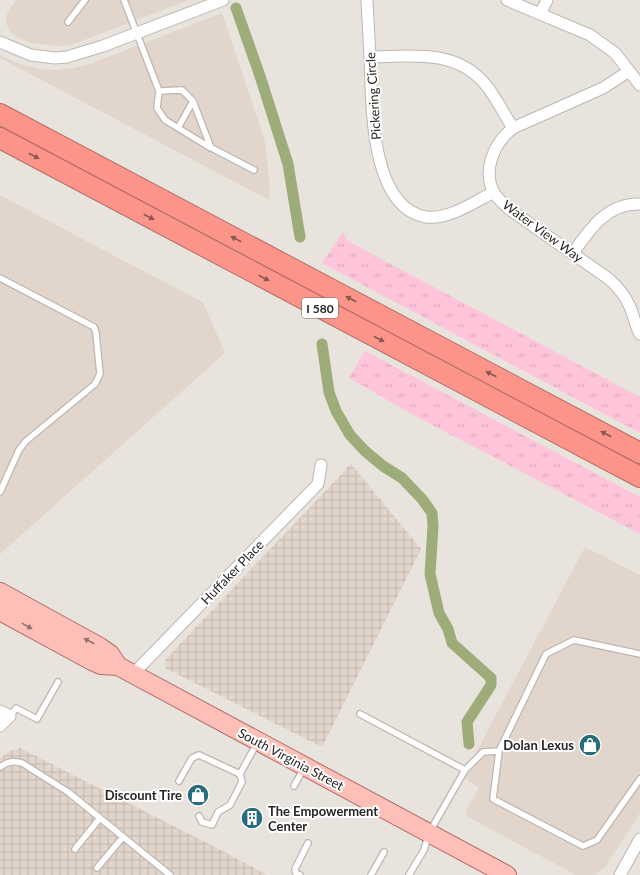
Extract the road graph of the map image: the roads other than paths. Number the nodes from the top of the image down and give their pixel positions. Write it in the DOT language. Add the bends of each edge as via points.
graph roads {
  1 [pos="85,0"];
  2 [pos="124,0"];
  3 [pos="223,0"];
  4 [pos="367,0"];
  5 [pos="507,0"];
  6 [pos="547,0"];
  7 [pos="540,14"];
  8 [pos="68,22"];
  9 [pos="136,33"];
  10 [pos="0,42"];
  11 [pos="370,57"];
  12 [pos="629,70"];
  13 [pos="640,85"];
  14 [pos="159,91"];
  15 [pos="193,101"];
  16 [pos="0,114"];
  17 [pos="178,128"];
  18 [pos="513,128"];
  19 [pos="0,138"];
  20 [pos="211,148"];
  21 [pos="254,170"];
  22 [pos="494,192"];
  23 [pos="640,204"];
  24 [pos="573,253"];
  25 [pos="0,278"];
  26 [pos="640,334"];
  27 [pos="640,453"];
  28 [pos="321,465"];
  29 [pos="640,477"];
  30 [pos="0,492"];
  31 [pos="0,592"];
  32 [pos="0,611"];
  33 [pos="640,654"];
  34 [pos="126,670"];
  35 [pos="58,682"];
  36 [pos="0,711"];
  37 [pos="360,714"];
  38 [pos="10,716"];
  39 [pos="0,726"];
  40 [pos="258,741"];
  41 [pos="499,751"];
  42 [pos="305,766"];
  43 [pos="0,767"];
  44 [pos="465,770"];
  45 [pos="240,774"];
  46 [pos="640,779"];
  47 [pos="179,781"];
  48 [pos="294,786"];
  49 [pos="199,816"];
  50 [pos="100,818"];
  51 [pos="428,833"];
  52 [pos="123,837"];
  53 [pos="640,839"];
  54 [pos="308,843"];
  55 [pos="75,849"];
  56 [pos="384,852"];
  57 [pos="97,868"];
  58 [pos="170,875"];
  59 [pos="300,875"];
  60 [pos="371,875"];
  61 [pos="409,875"];
  62 [pos="507,875"];
  63 [pos="620,875"];
  1 -- 8 [label="lane"];
  2 -- 9 [label="lane"];
  3 -- 9 [label="street"];
  4 -- 11 [label="street, Pickering Circle"];
  5 -- 7 [label="street"];
  6 -- 7 [label="street"];
  7 -- 12 [label="street" via="590,35 615,53"];
  9 -- 10 [label="street" via="81,54 55,58 31,55"];
  9 -- 14 [label="lane"];
  11 -- 18 [label="street" via="426,56 453,61 477,75 486,84"];
  11 -- 22 [label="street, Pickering Circle" via="372,120 376,144 388,183 397,200 416,214 436,217 456,211"];
  12 -- 13 [label="street"];
  12 -- 18 [label="street, Water View Way" via="603,88"];
  14 -- 15 [label="lane" via="182,90"];
  14 -- 17 [label="lane" via="157,108 165,120"];
  15 -- 17 [label="lane"];
  15 -- 20 [label="lane"];
  27 -- 16 [label="highway, I 580, one-way"];
  17 -- 20 [label="lane"];
  18 -- 22 [label="street, Water View Way" via="505,134 493,153 490,174"];
  19 -- 29 [label="highway, I 580, one-way"];
  20 -- 21 [label="lane"];
  22 -- 24 [label="street, Water View Way" via="509,209"];
  23 -- 24 [label="street" via="615,209 605,215 595,223"];
  24 -- 26 [label="street, Water View Way" via="618,287 628,302"];
  25 -- 30 [label="lane" via="94,327 100,374 95,384 26,441 19,450"];
  28 -- 34 [label="street, Huffaker Place" via="318,484"];
  34 -- 31 [label="main road, South Virginia Street, one-way" via="100,646"];
  32 -- 34 [label="main road, South Virginia Street, one-way" via="92,661"];
  33 -- 41 [label="lane" via="574,640 546,654"];
  34 -- 40 [label="main road, South Virginia Street"];
  35 -- 38 [label="lane" via="37,719 16,708"];
  36 -- 38 [label="street"];
  37 -- 44 [label="lane"];
  38 -- 39 [label="street"];
  40 -- 42 [label="main road, South Virginia Street"];
  40 -- 45 [label="lane"];
  41 -- 44 [label="lane" via="483,752"];
  41 -- 46 [label="lane" via="493,799 583,846 597,840"];
  42 -- 48 [label="lane"];
  42 -- 51 [label="main road, South Virginia Street"];
  43 -- 50 [label="lane" via="6,762 22,763 68,792"];
  44 -- 51 [label="lane"];
  45 -- 47 [label="lane" via="199,755 192,758"];
  45 -- 49 [label="lane" via="242,782 230,805 218,812 212,825 202,822"];
  50 -- 52 [label="lane"];
  50 -- 55 [label="lane"];
  51 -- 61 [label="lane" via="424,850"];
  51 -- 62 [label="main road, South Virginia Street"];
  52 -- 57 [label="lane"];
  52 -- 58 [label="lane"];
  53 -- 63 [label="street"];
  54 -- 59 [label="lane" via="295,869"];
  56 -- 60 [label="lane"];
}
